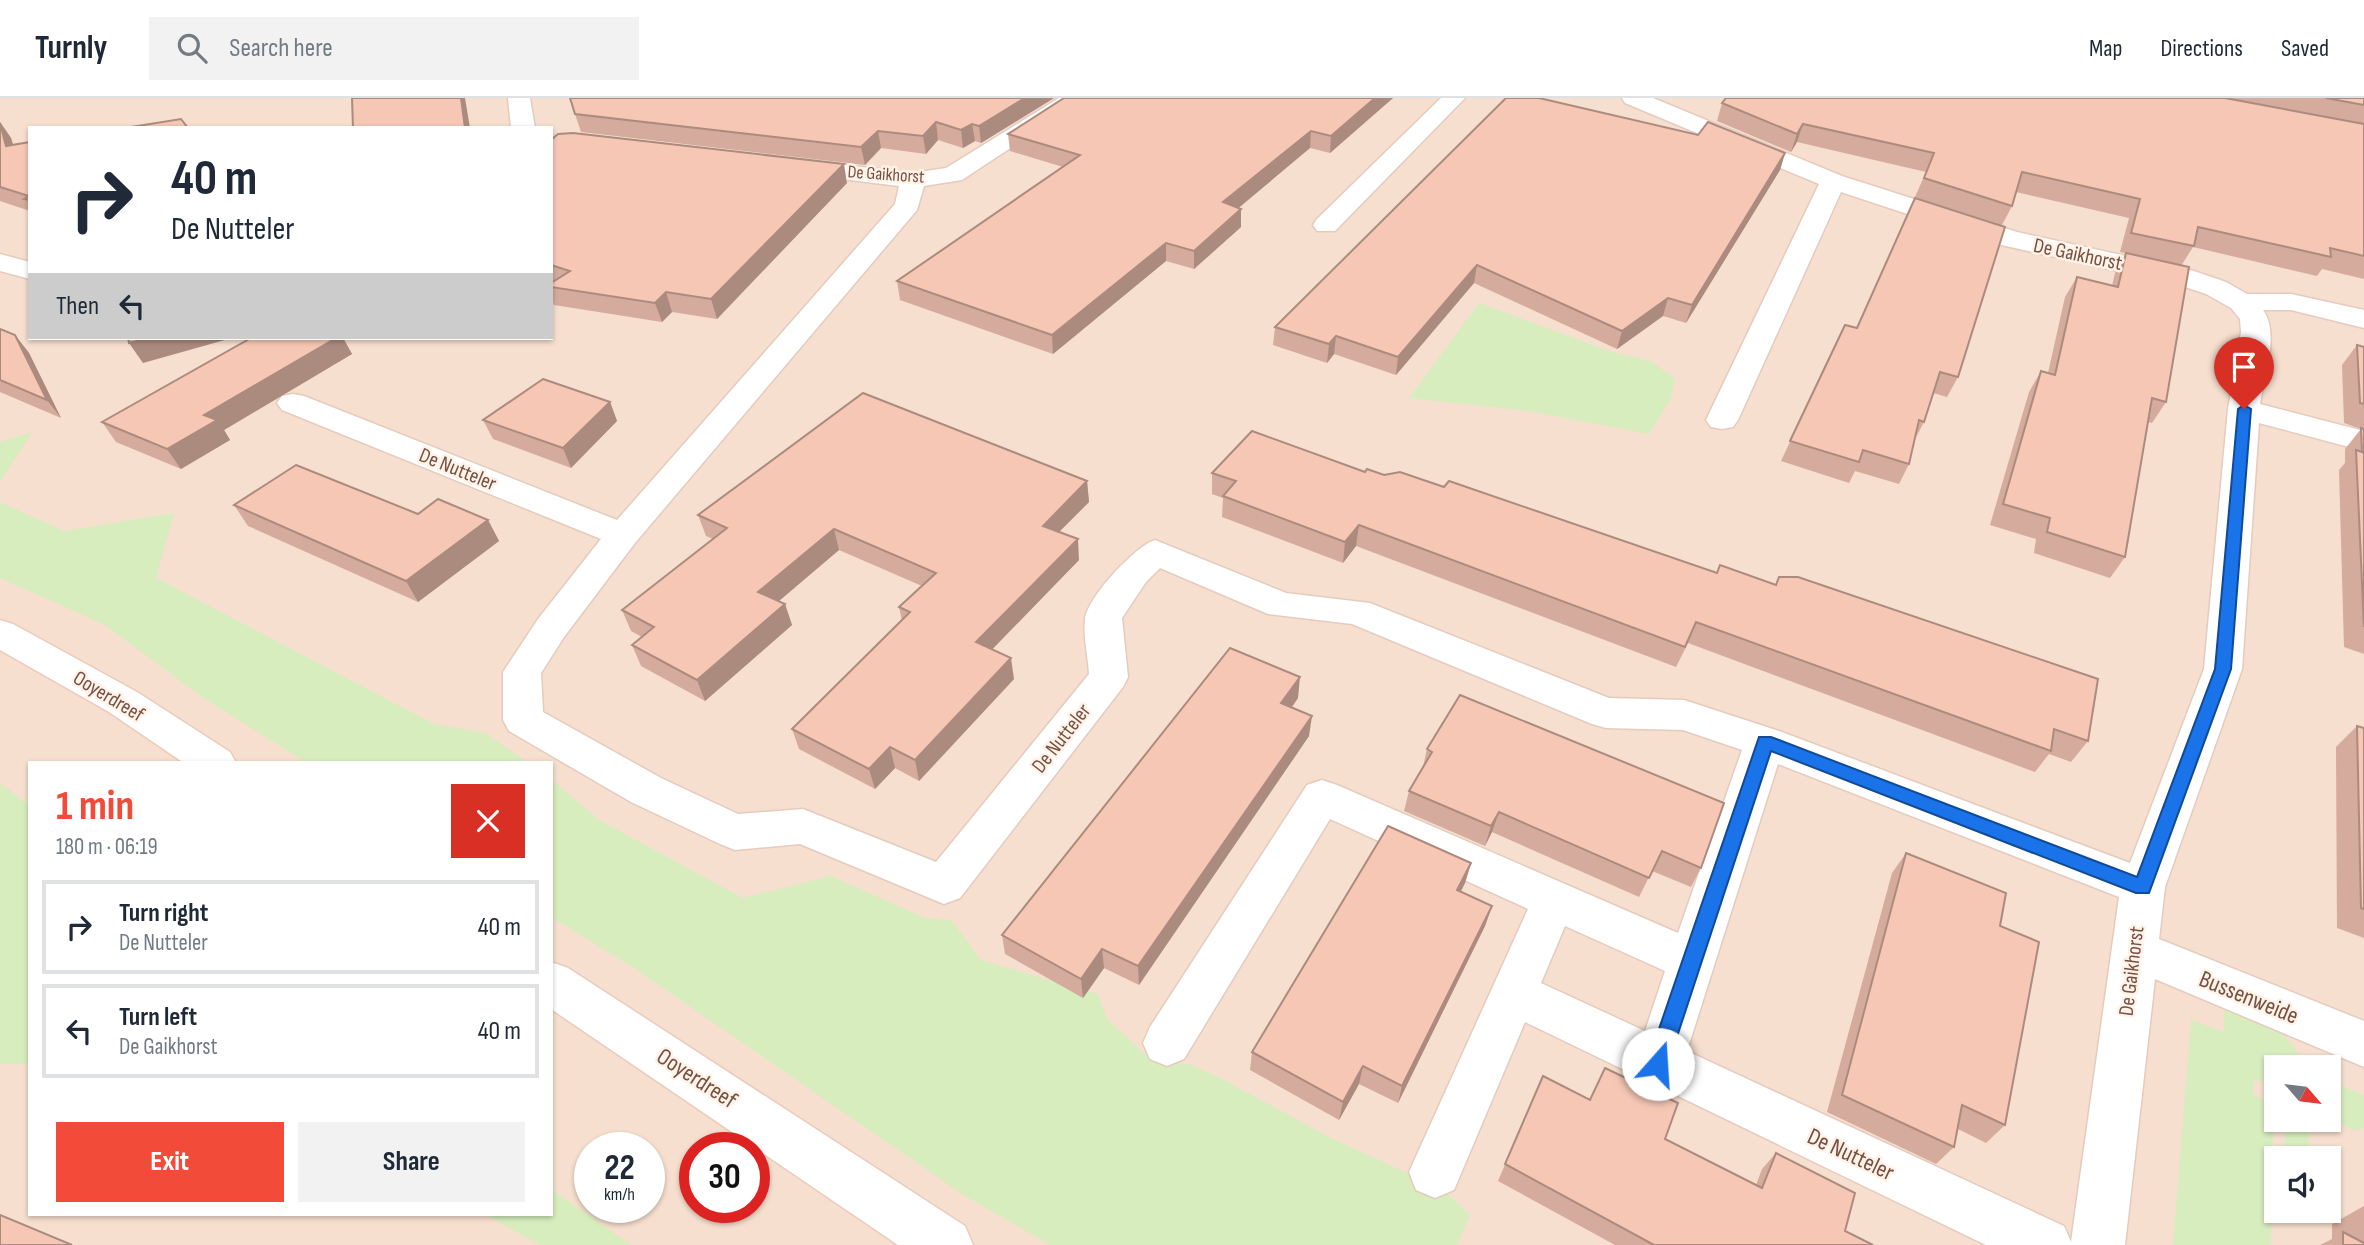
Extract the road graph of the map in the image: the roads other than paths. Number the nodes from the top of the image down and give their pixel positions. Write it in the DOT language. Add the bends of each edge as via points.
graph roads {
  1 [pos="519,98"];
  2 [pos="1075,98"];
  3 [pos="1454,98"];
  4 [pos="1633,98"];
  5 [pos="523,126"];
  6 [pos="773,164"];
  7 [pos="912,180"];
  8 [pos="1833,181"];
  9 [pos="1326,225"];
  10 [pos="0,262"];
  11 [pos="28,270"];
  12 [pos="2241,302"];
  13 [pos="2364,319"];
  14 [pos="293,403"];
  15 [pos="2244,409"];
  16 [pos="1722,420"];
  17 [pos="2364,441"];
  18 [pos="623,535"];
  19 [pos="0,633"];
  20 [pos="1765,742"];
  21 [pos="212,761"];
  22 [pos="2143,887"];
  23 [pos="1554,900"];
  24 [pos="2133,949"];
  25 [pos="1692,961"];
  26 [pos="553,984"];
  27 [pos="1513,993"];
  28 [pos="1167,1043"];
  29 [pos="2364,1044"];
  30 [pos="1658,1064"];
  31 [pos="1435,1172"];
  32 [pos="946,1245"];
  33 [pos="2045,1245"];
  34 [pos="2098,1245"];
  1 -- 5 [label="street"];
  2 -- 7 [label="street, De Gaikhorst" via="953,175"];
  3 -- 9 [label="street"];
  4 -- 8 [label="street, De Gaikhorst"];
  6 -- 7 [label="street, De Gaikhorst"];
  7 -- 18 [label="street, De Nutteler" via="908,205 856,269"];
  8 -- 12 [label="street, De Gaikhorst" via="2010,239 2184,277"];
  8 -- 16 [label="street"];
  10 -- 11 [label="street"];
  12 -- 13 [label="street" via="2291,303"];
  12 -- 15 [label="street, De Gaikhorst" via="2254,318 2256,332"];
  14 -- 18 [label="street, De Nutteler"];
  15 -- 17 [label="street"];
  15 -- 22 [label="street, De Gaikhorst" via="2223,669"];
  18 -- 20 [label="street, De Nutteler" via="522,672 523,720 646,790 734,832 803,826 944,885 1109,677 1103,617 1133,573 1155,552 1281,605 1357,612 1606,713 1684,715"];
  19 -- 21 [label="street, Ooyerdreef" via="123,702"];
  20 -- 22 [label="street, De Nutteler"];
  20 -- 25 [label="street"];
  22 -- 24 [label="street, De Gaikhorst"];
  23 -- 25 [label="street"];
  23 -- 27 [label="street"];
  23 -- 28 [label="street" via="1322,797"];
  24 -- 29 [label="street, Bussenweide"];
  24 -- 34 [label="street, De Gaikhorst"];
  25 -- 30 [label="street"];
  26 -- 32 [label="street, Ooyerdreef"];
  27 -- 30 [label="street, De Nutteler"];
  27 -- 31 [label="street"];
  30 -- 33 [label="street, De Nutteler"];
}
